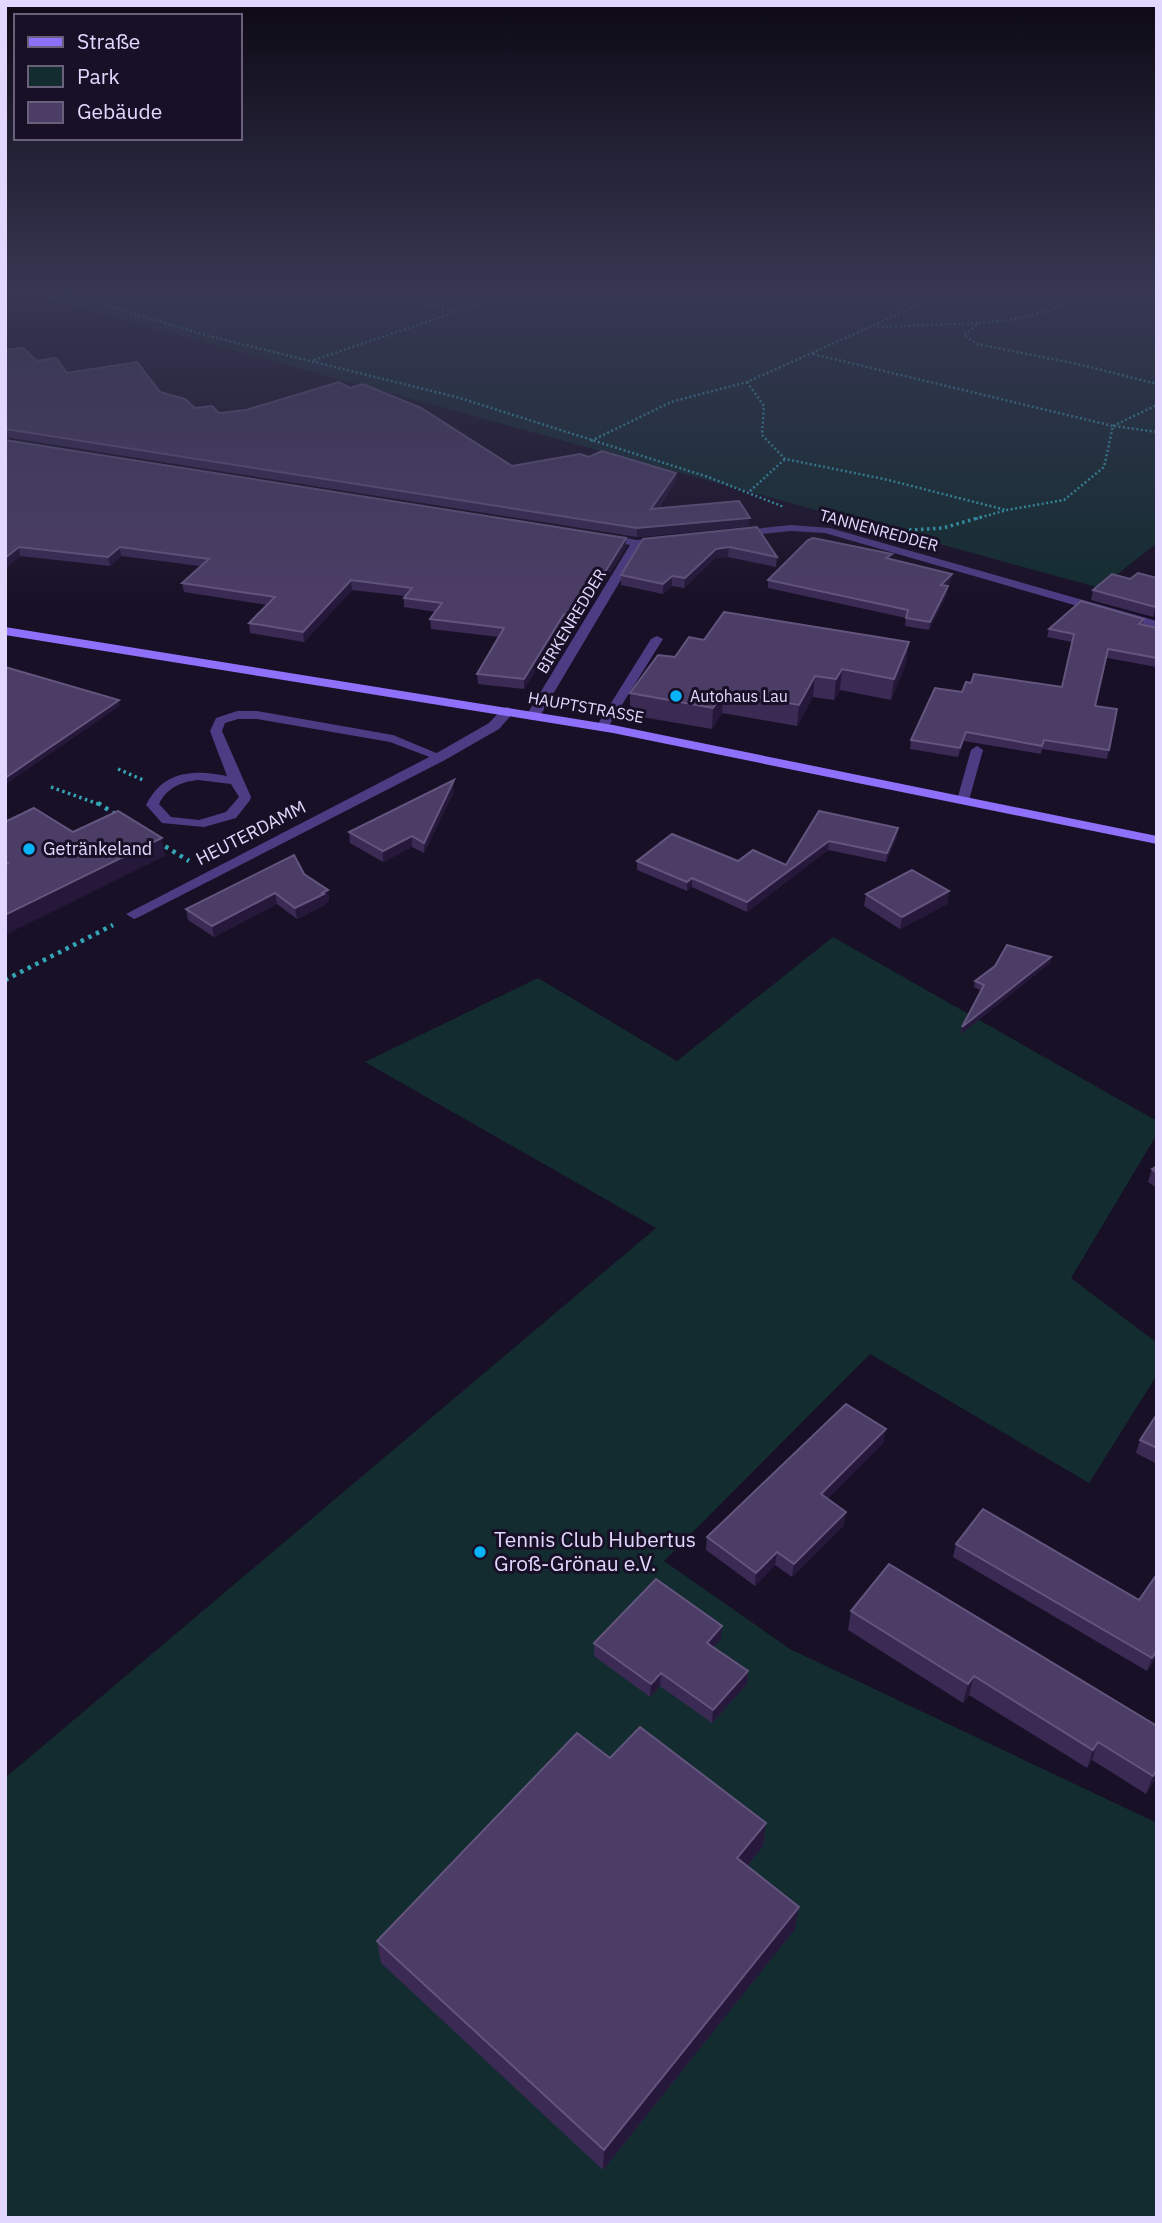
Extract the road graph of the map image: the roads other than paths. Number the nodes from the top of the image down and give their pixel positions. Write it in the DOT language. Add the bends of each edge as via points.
graph roads {
  1 [pos="587,535"];
  2 [pos="721,535"];
  3 [pos="671,540"];
  4 [pos="637,543"];
  5 [pos="1157,625"];
  6 [pos="5,631"];
  7 [pos="657,639"];
  8 [pos="508,710"];
  9 [pos="533,716"];
  10 [pos="602,727"];
  11 [pos="977,750"];
  12 [pos="440,757"];
  13 [pos="234,781"];
  14 [pos="963,800"];
  15 [pos="1157,840"];
  16 [pos="134,914"];
  1 -- 4 [label="street"];
  2 -- 5 [label="street, TANNENREDDER" via="791,528 826,530"];
  3 -- 4 [label="street"];
  4 -- 9 [label="street, BIRKENREDDER"];
  6 -- 8 [label="main road, HAUPTSTRASSE"];
  7 -- 10 [label="lane"];
  8 -- 9 [label="main road, HAUPTSTRASSE"];
  8 -- 12 [label="street, HEUTERDAMM" via="494,726"];
  9 -- 10 [label="main road, HAUPTSTRASSE"];
  10 -- 14 [label="main road, HAUPTSTRASSE"];
  11 -- 14 [label="lane"];
  12 -- 13 [label="lane" via="393,739 237,715 220,720 216,731"];
  12 -- 16 [label="street, HEUTERDAMM"];
  13 -- 13 [label="lane" via="245,797 231,815 199,824 167,820 152,805 162,788 178,780 218,776"];
  14 -- 15 [label="main road, HAUPTSTRASSE"];
}
